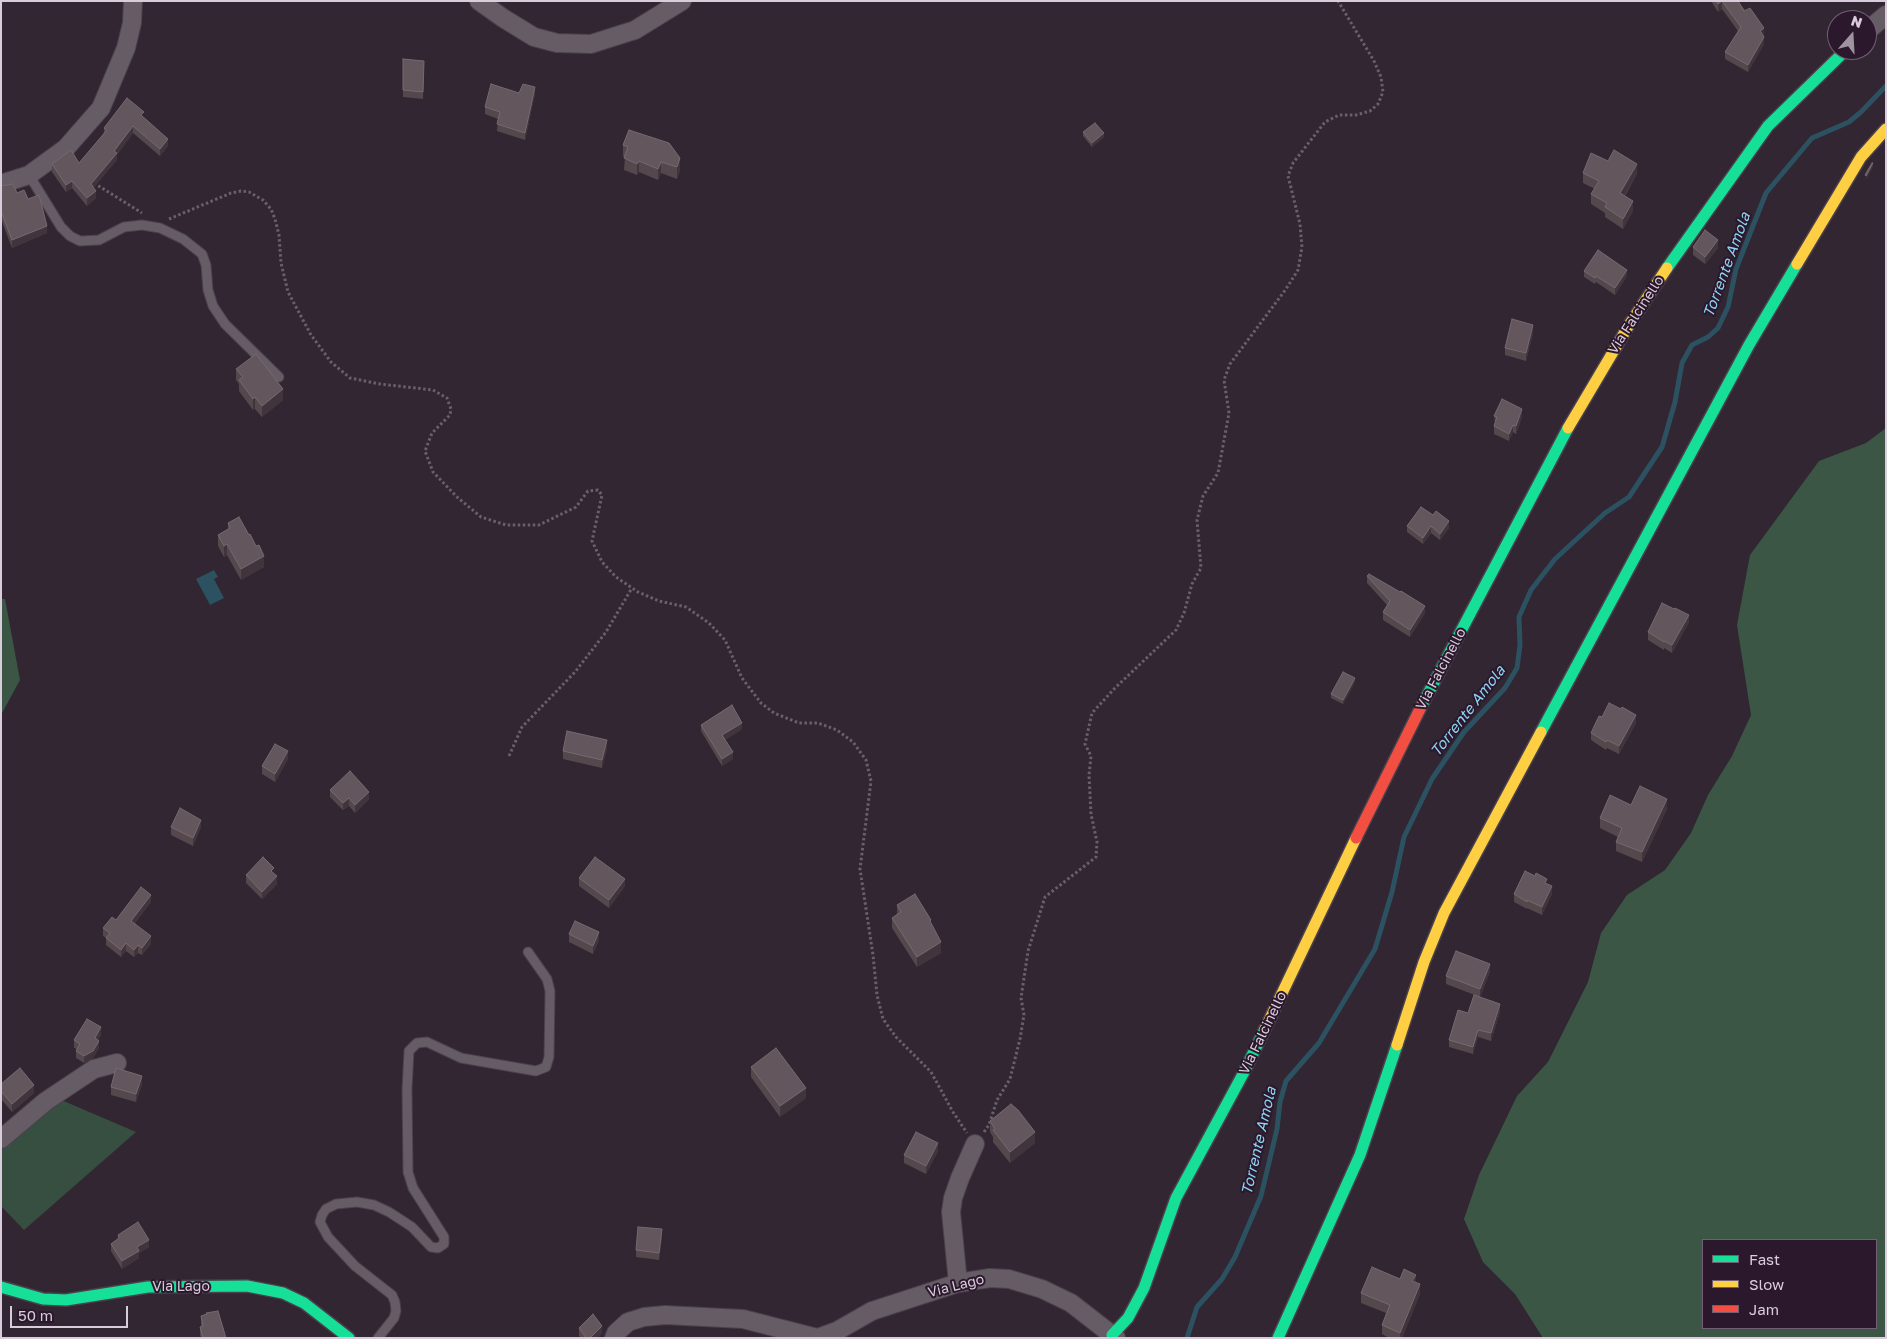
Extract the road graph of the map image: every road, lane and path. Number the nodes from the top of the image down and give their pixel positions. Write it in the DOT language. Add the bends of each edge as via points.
graph roads {
  1 [pos="133,1"];
  2 [pos="479,1"];
  3 [pos="682,1"];
  4 [pos="1338,1"];
  5 [pos="1836,60"];
  6 [pos="1886,129"];
  7 [pos="29,175"];
  8 [pos="89,176"];
  9 [pos="1,184"];
  10 [pos="147,215"];
  11 [pos="165,220"];
  12 [pos="279,377"];
  13 [pos="632,588"];
  14 [pos="509,756"];
  15 [pos="528,952"];
  16 [pos="117,1062"];
  17 [pos="1,1139"];
  18 [pos="975,1144"];
  19 [pos="958,1283"];
  20 [pos="1,1287"];
  21 [pos="1114,1336"];
  22 [pos="349,1338"];
  23 [pos="378,1338"];
  24 [pos="614,1338"];
  25 [pos="817,1338"];
  26 [pos="1278,1338"];
  1 -- 7 [label="street" via="126,48 101,108 66,148"];
  2 -- 3 [label="street" via="534,37 557,43 591,44 635,30"];
  4 -- 18 [label="path" via="1374,61 1383,92 1378,104 1370,111 1338,115 1325,122 1293,163 1288,176 1300,224 1302,247 1298,270 1230,364 1224,380 1230,413 1218,473 1203,496 1197,520 1201,568 1192,584 1184,613 1176,630 1092,713 1085,744 1090,756 1096,857 1045,897 1028,951 1022,998 1024,1015 1010,1079 997,1100 989,1124"];
  5 -- 21 [label="street, Via Falcinello" via="1768,126 1628,324 1577,410 1406,735 1243,1074 1176,1198 1144,1288"];
  6 -- 26 [label="street" via="1861,158 1750,345 1444,913 1424,962 1360,1155"];
  7 -- 9 [label="street"];
  7 -- 12 [label="lane" via="61,227 80,241 99,240 124,227 142,225 160,228 202,254 213,306 225,324"];
  8 -- 10 [label="path" via="95,184"];
  11 -- 13 [label="path" via="231,193 249,192 262,200 275,219 288,292 311,335 331,362 350,378 433,390 447,398 450,416 432,433 425,450 433,472 446,487 481,517 506,525 539,525 576,507 588,491 598,490 602,495 592,541 602,562"];
  13 -- 14 [label="path" via="606,632 575,672 522,728"];
  13 -- 18 [label="path" via="659,601 686,608 710,623 725,640 742,678 762,703 774,713 799,723 818,723 837,730 853,742 866,760 871,781 860,868 883,1019 931,1072"];
  15 -- 23 [label="lane" via="547,979 550,991 546,1067 536,1071 461,1058 428,1042 417,1043 409,1051 408,1172 413,1188 444,1237 444,1244 438,1248 431,1247 412,1227 374,1205 357,1202 336,1204 322,1215 320,1222 328,1237 355,1266 392,1295 396,1311 394,1318"];
  16 -- 17 [label="street" via="94,1069 46,1101"];
  18 -- 19 [label="street" via="960,1178 951,1212"];
  19 -- 21 [label="street, Via Lago" via="1009,1278 1030,1284 1071,1304"];
  19 -- 25 [label="street, Via Lago" via="872,1311"];
  20 -- 22 [label="street, Via Lago" via="43,1299 66,1300 148,1287 247,1286 283,1293 304,1303"];
  24 -- 25 [label="street, Via Lago" via="628,1322 665,1315 742,1319"];
}
